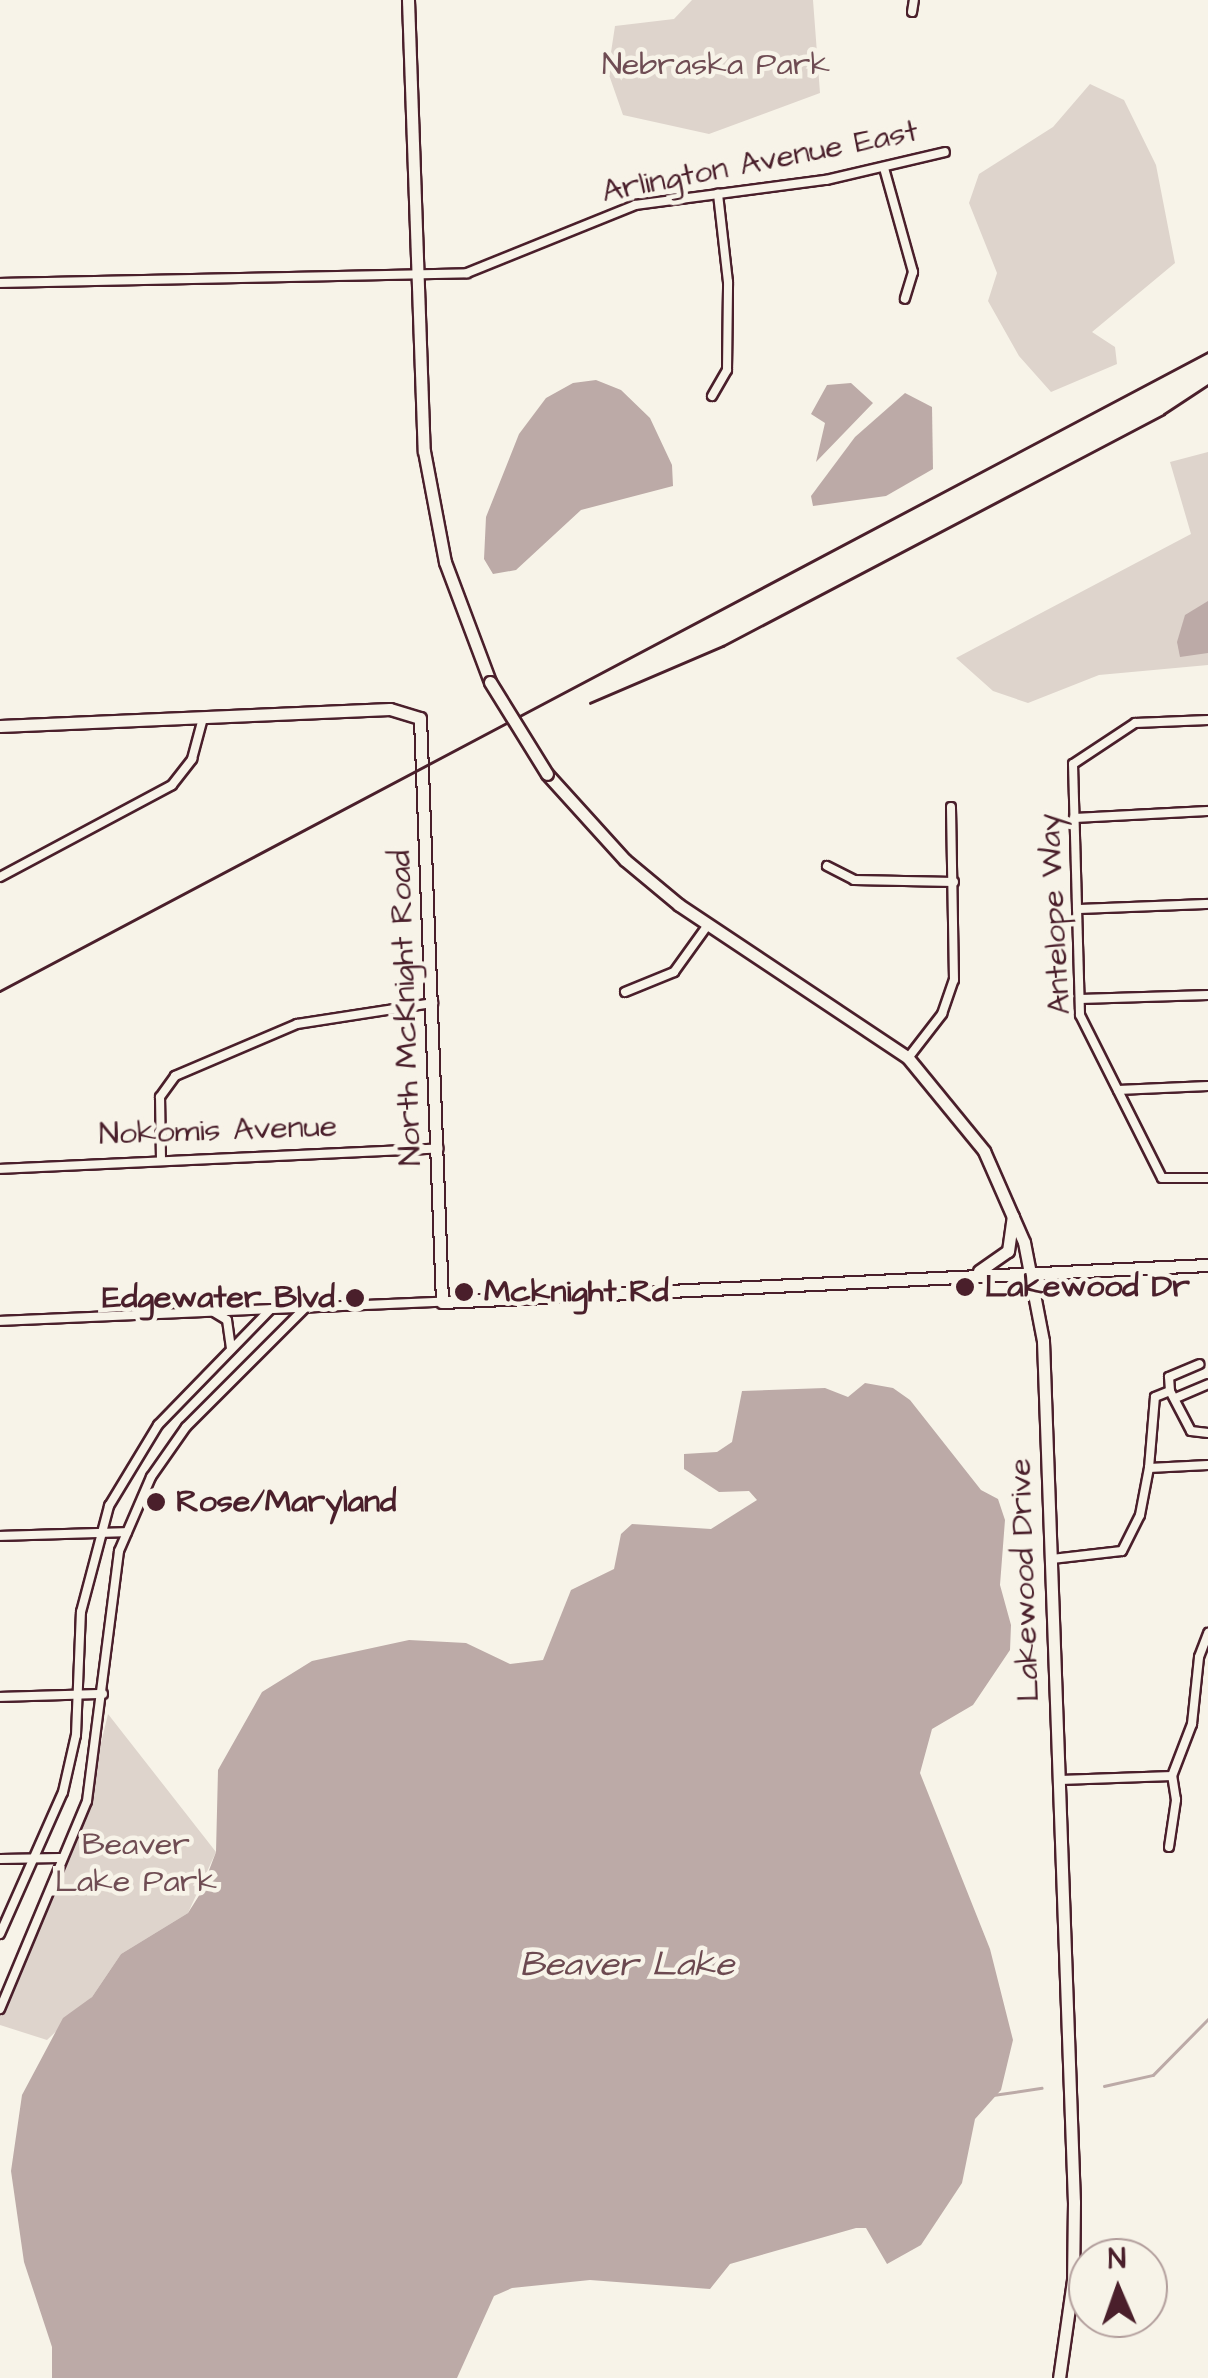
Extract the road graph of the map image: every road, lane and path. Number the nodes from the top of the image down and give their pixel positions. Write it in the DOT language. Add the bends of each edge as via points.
graph roads {
  1 [pos="408,0"];
  2 [pos="914,0"];
  3 [pos="912,12"];
  4 [pos="945,152"];
  5 [pos="884,168"];
  6 [pos="718,194"];
  7 [pos="417,276"];
  8 [pos="0,284"];
  9 [pos="905,299"];
  10 [pos="712,396"];
  11 [pos="203,718"];
  12 [pos="1208,720"];
  13 [pos="0,726"];
  14 [pos="951,807"];
  15 [pos="1208,812"];
  16 [pos="1074,818"];
  17 [pos="828,866"];
  18 [pos="0,877"];
  19 [pos="954,882"];
  20 [pos="1208,904"];
  21 [pos="1077,908"];
  22 [pos="707,926"];
  23 [pos="625,992"];
  24 [pos="1208,995"];
  25 [pos="1080,999"];
  26 [pos="433,1003"];
  27 [pos="908,1058"];
  28 [pos="1208,1086"];
  29 [pos="1118,1090"];
  30 [pos="438,1148"];
  31 [pos="161,1159"];
  32 [pos="0,1169"];
  33 [pos="1208,1178"];
  34 [pos="1013,1212"];
  35 [pos="1208,1265"];
  36 [pos="1033,1273"];
  37 [pos="956,1276"];
  38 [pos="442,1302"];
  39 [pos="304,1308"];
  40 [pos="270,1310"];
  41 [pos="214,1312"];
  42 [pos="0,1321"];
  43 [pos="231,1349"];
  44 [pos="1199,1364"];
  45 [pos="1208,1384"];
  46 [pos="1174,1394"];
  47 [pos="1208,1433"];
  48 [pos="1208,1465"];
  49 [pos="1149,1468"];
  50 [pos="100,1532"];
  51 [pos="128,1532"];
  52 [pos="0,1536"];
  53 [pos="1052,1559"];
  54 [pos="1208,1633"];
  55 [pos="103,1694"];
  56 [pos="78,1695"];
  57 [pos="0,1698"];
  58 [pos="1172,1776"];
  59 [pos="1060,1780"];
  60 [pos="1169,1847"];
  61 [pos="35,1858"];
  62 [pos="60,1858"];
  63 [pos="0,1860"];
  64 [pos="0,1934"];
  65 [pos="0,2010"];
  66 [pos="1059,2378"];
  1 -- 7 [label="street"];
  2 -- 3 [label="street"];
  4 -- 5 [label="street, Arlington Avenue East"];
  5 -- 6 [label="street, Arlington Avenue East"];
  5 -- 9 [label="street" via="913,272"];
  6 -- 7 [label="street, Arlington Avenue East" via="616,210 484,270"];
  6 -- 10 [label="street" via="728,282 727,370"];
  7 -- 8 [label="street, Arlington Avenue East"];
  7 -- 22 [label="street, Lakewood Drive, bridge" via="422,415 444,562 490,682 547,774 625,860"];
  11 -- 13 [label="street"];
  11 -- 18 [label="street" via="192,759 172,784"];
  11 -- 26 [label="street, North McKnight Road" via="417,714 424,732"];
  12 -- 16 [label="street, Antelope Way" via="1134,723 1073,764"];
  14 -- 19 [label="street"];
  15 -- 16 [label="street"];
  16 -- 21 [label="street, Antelope Way"];
  17 -- 19 [label="street" via="854,880"];
  19 -- 27 [label="street" via="954,980 942,1014"];
  20 -- 21 [label="street"];
  21 -- 25 [label="street, Antelope Way"];
  22 -- 23 [label="street" via="666,979"];
  22 -- 27 [label="street, Lakewood Drive"];
  24 -- 25 [label="street"];
  25 -- 29 [label="street, Antelope Way" via="1080,1015"];
  26 -- 30 [label="street, North McKnight Road"];
  26 -- 31 [label="street" via="297,1024 175,1076 160,1096"];
  27 -- 34 [label="street, Lakewood Drive" via="975,1138"];
  28 -- 29 [label="street"];
  29 -- 33 [label="street, Antelope Way" via="1162,1178"];
  30 -- 31 [label="street, Nokomis Avenue"];
  30 -- 38 [label="street, North McKnight Road"];
  31 -- 32 [label="street, Nokomis Avenue"];
  34 -- 36 [label="street, Lakewood Drive"];
  34 -- 37 [label="street" via="1004,1258"];
  35 -- 36 [label="street"];
  36 -- 37 [label="street"];
  36 -- 53 [label="street, Lakewood Drive" via="1043,1341"];
  37 -- 38 [label="street"];
  38 -- 39 [label="street"];
  39 -- 40 [label="street"];
  39 -- 51 [label="street" via="186,1427 151,1477"];
  40 -- 41 [label="street"];
  40 -- 43 [label="street"];
  41 -- 42 [label="street"];
  41 -- 43 [label="street" via="227,1320"];
  43 -- 50 [label="street" via="158,1425 130,1465"];
  44 -- 46 [label="street" via="1170,1377"];
  45 -- 46 [label="street"];
  46 -- 47 [label="street" via="1191,1431"];
  46 -- 49 [label="street" via="1155,1397 1150,1410"];
  48 -- 49 [label="street"];
  49 -- 53 [label="street" via="1140,1515 1122,1551"];
  50 -- 51 [label="street"];
  50 -- 52 [label="street"];
  50 -- 56 [label="street" via="81,1612"];
  51 -- 55 [label="street" via="106,1621"];
  53 -- 59 [label="street, Lakewood Drive"];
  54 -- 58 [label="street" via="1192,1724"];
  55 -- 56 [label="street"];
  55 -- 62 [label="street" via="87,1801"];
  56 -- 57 [label="street"];
  56 -- 61 [label="street" via="63,1792"];
  58 -- 59 [label="street"];
  58 -- 60 [label="street" via="1176,1800"];
  59 -- 66 [label="street, Lakewood Drive" via="1074,2202 1073,2280"];
  61 -- 62 [label="street"];
  61 -- 63 [label="street"];
  61 -- 64 [label="street"];
  62 -- 65 [label="street"];
}
